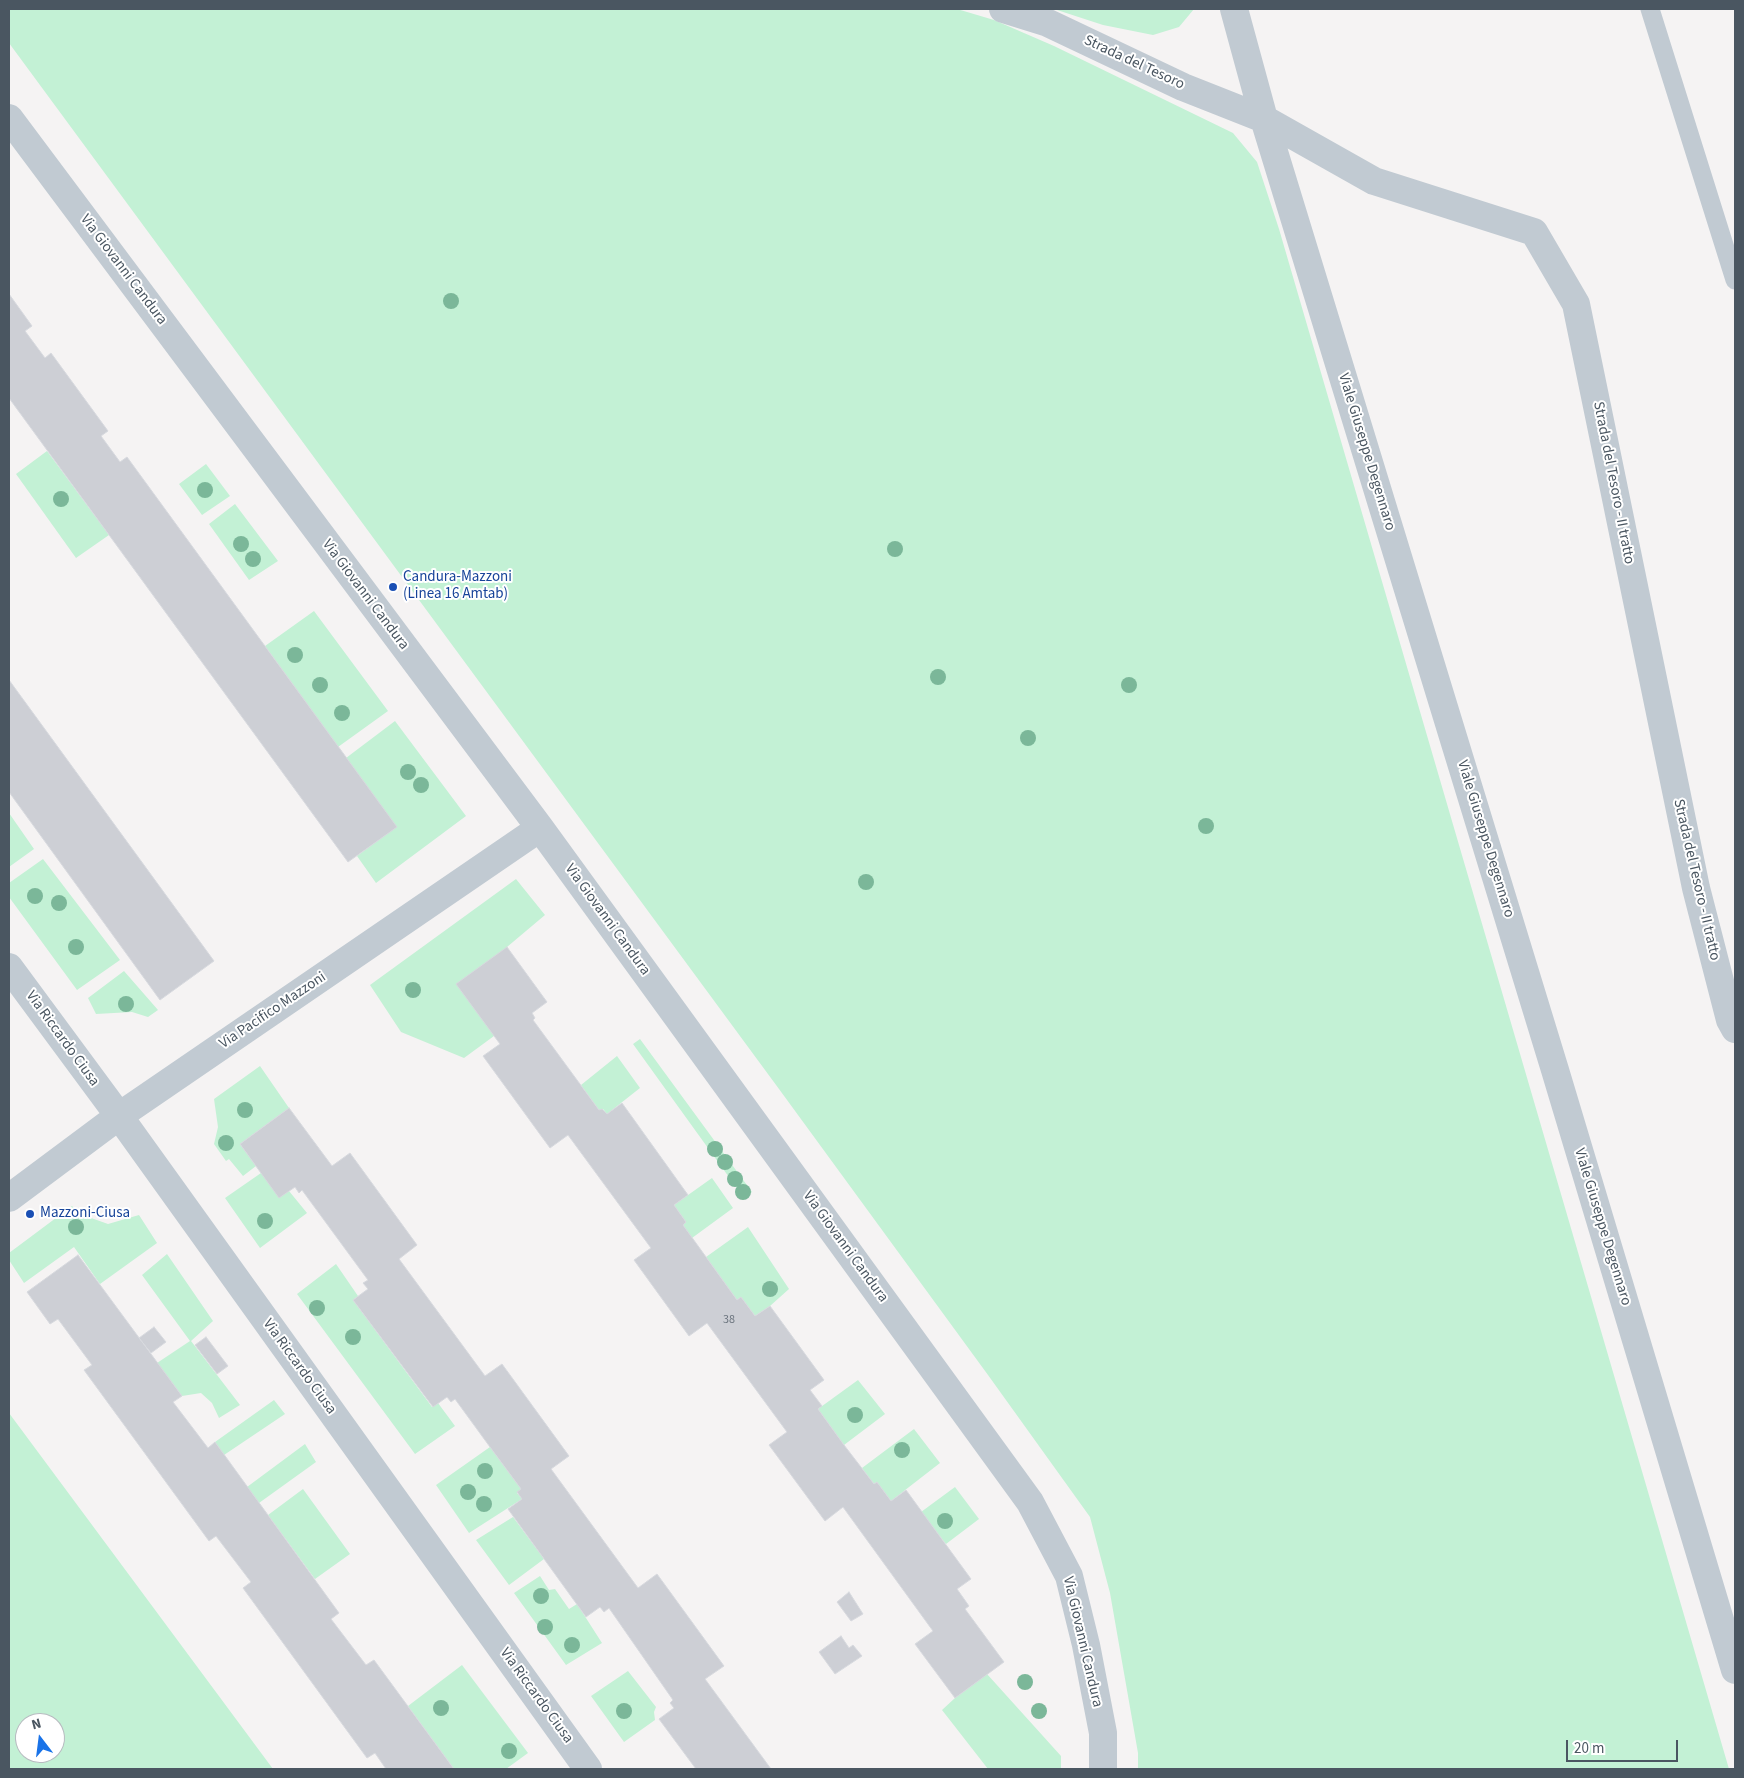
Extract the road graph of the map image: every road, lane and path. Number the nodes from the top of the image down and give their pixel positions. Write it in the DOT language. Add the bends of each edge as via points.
graph roads {
  1 [pos="1003,9"];
  2 [pos="1234,9"];
  3 [pos="1650,9"];
  4 [pos="9,118"];
  5 [pos="1264,119"];
  6 [pos="1735,280"];
  7 [pos="540,828"];
  8 [pos="9,967"];
  9 [pos="1735,1029"];
  10 [pos="119,1116"];
  11 [pos="9,1198"];
  12 [pos="1735,1670"];
  13 [pos="588,1769"];
  14 [pos="1103,1769"];
  1 -- 5 [label="street, Strada del Tesoro" via="1048,23 1183,87"];
  2 -- 5 [label="street, Viale Giuseppe Degennaro"];
  3 -- 6 [label="lane"];
  4 -- 7 [label="street, Via Giovanni Candura"];
  5 -- 9 [label="street, Strada del Tesoro - II tratto" via="1374,181 1534,232 1576,304 1696,888"];
  5 -- 12 [label="street, Viale Giuseppe Degennaro"];
  7 -- 10 [label="street, Via Pacifico Mazzoni"];
  7 -- 14 [label="street, Via Giovanni Candura" via="1030,1502 1069,1576 1103,1733"];
  8 -- 10 [label="street, Via Riccardo Ciusa"];
  10 -- 11 [label="street, Via Pacifico Mazzoni"];
  10 -- 13 [label="street, Via Riccardo Ciusa"];
}
